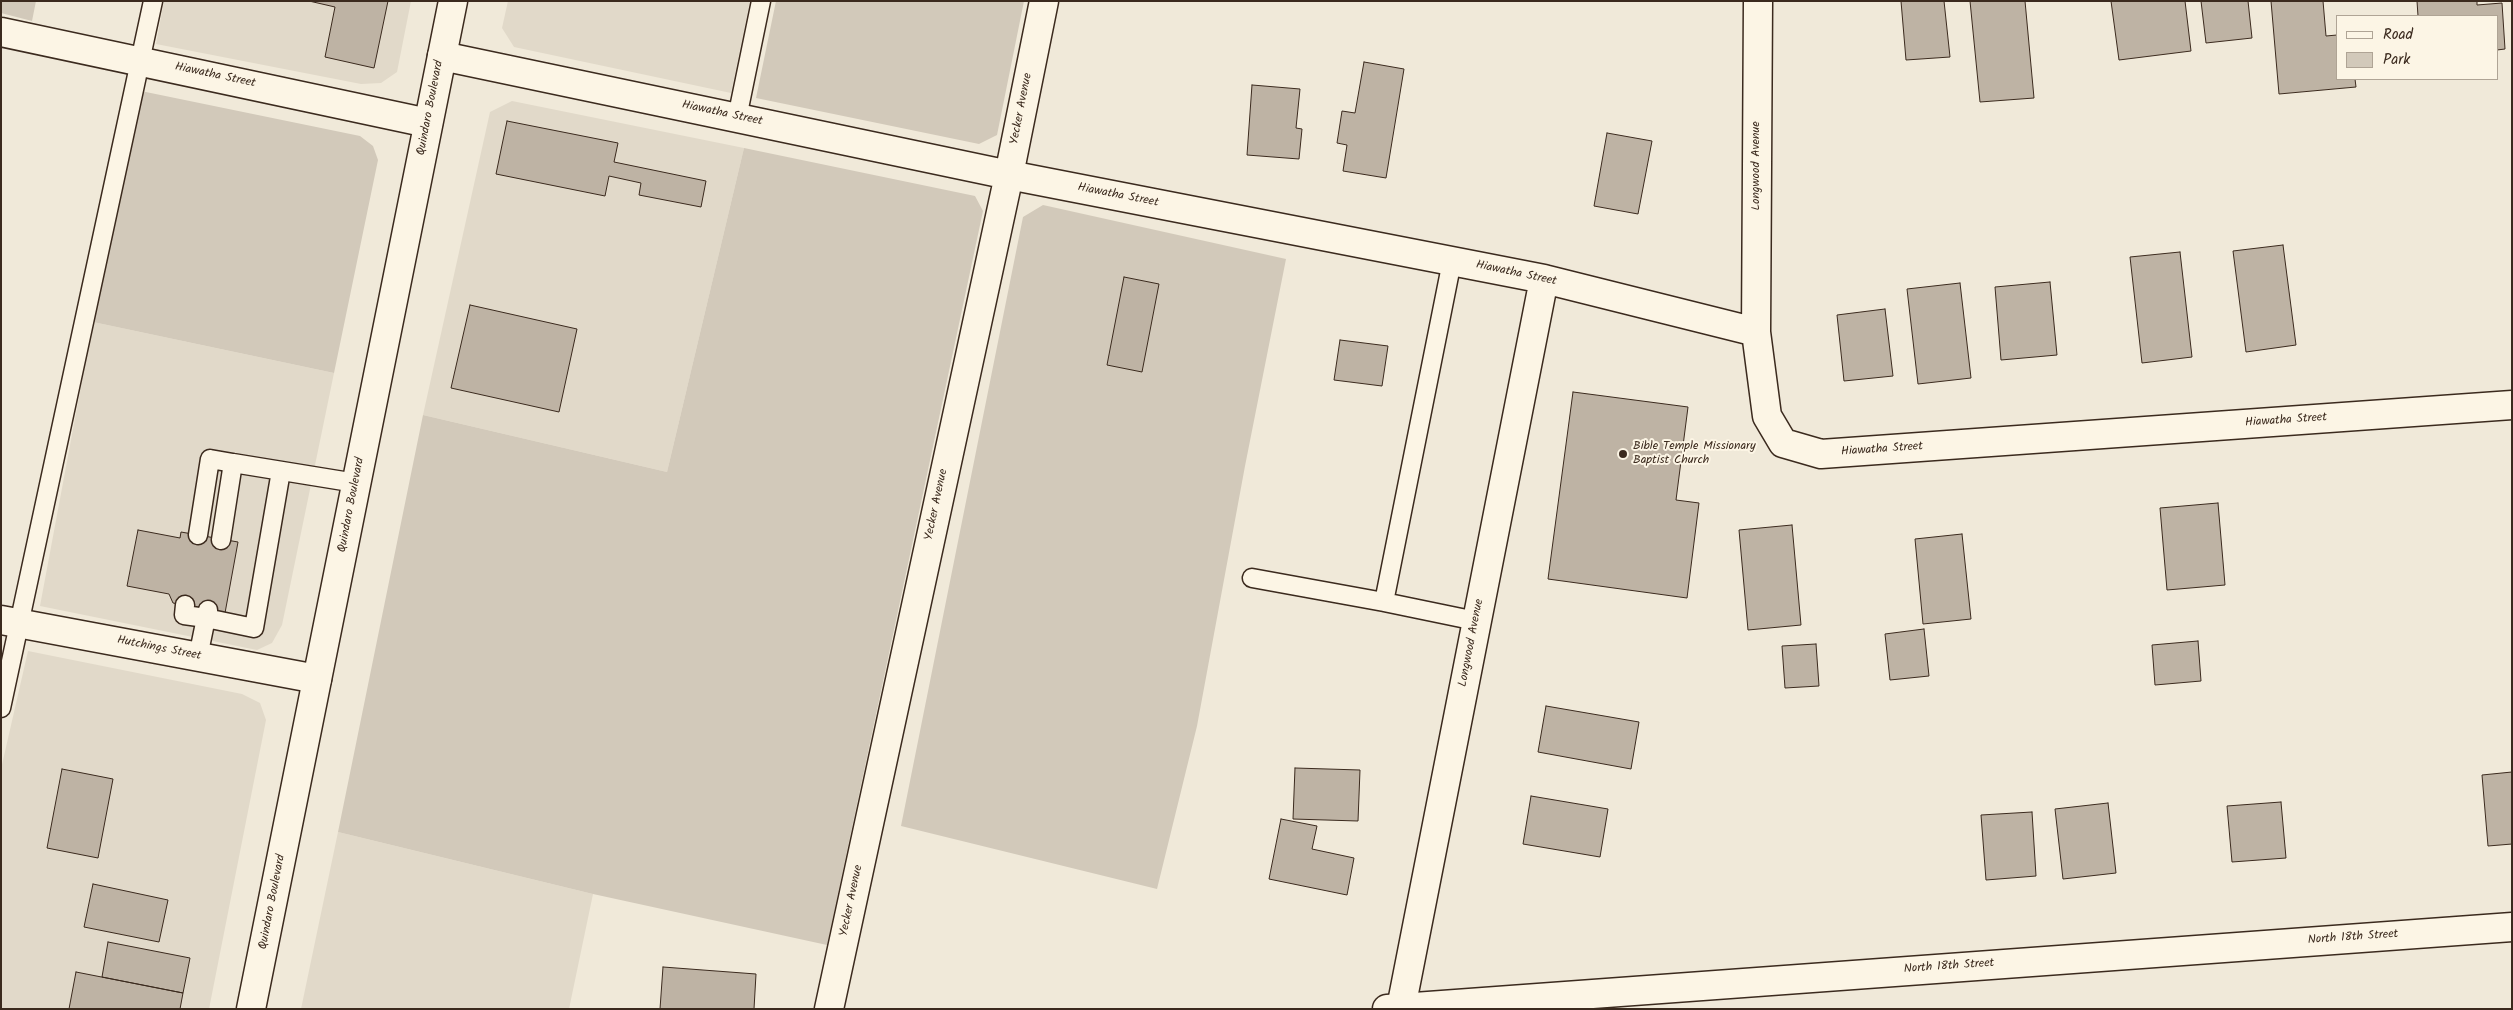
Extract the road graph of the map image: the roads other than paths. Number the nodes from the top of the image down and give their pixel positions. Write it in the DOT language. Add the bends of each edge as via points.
graph roads {
  1 [pos="153,1"];
  2 [pos="453,1"];
  3 [pos="761,1"];
  4 [pos="1044,1"];
  5 [pos="1758,1"];
  6 [pos="1,32"];
  7 [pos="442,56"];
  8 [pos="142,60"];
  9 [pos="737,118"];
  10 [pos="428,123"];
  11 [pos="1008,175"];
  12 [pos="1452,261"];
  13 [pos="1544,279"];
  14 [pos="1756,332"];
  15 [pos="2512,405"];
  16 [pos="233,463"];
  17 [pos="281,471"];
  18 [pos="356,483"];
  19 [pos="198,535"];
  20 [pos="221,540"];
  21 [pos="1252,578"];
  22 [pos="1384,602"];
  23 [pos="185,605"];
  24 [pos="207,614"];
  25 [pos="1476,621"];
  26 [pos="11,622"];
  27 [pos="198,657"];
  28 [pos="317,679"];
  29 [pos="1,708"];
  30 [pos="2512,927"];
  31 [pos="1543,1003"];
  32 [pos="1394,1008"];
  33 [pos="251,1009"];
  34 [pos="829,1009"];
  1 -- 8 [label="lane"];
  2 -- 7 [label="street, Quindaro Boulevard"];
  3 -- 9 [label="lane"];
  4 -- 11 [label="street, Yecker Avenue"];
  5 -- 14 [label="street, Longwood Avenue"];
  6 -- 8 [label="street, Hiawatha Street"];
  7 -- 9 [label="street, Hiawatha Street"];
  7 -- 10 [label="street, Quindaro Boulevard"];
  8 -- 10 [label="street, Hiawatha Street"];
  8 -- 26 [label="lane"];
  9 -- 11 [label="street, Hiawatha Street"];
  10 -- 18 [label="street, Quindaro Boulevard"];
  11 -- 12 [label="street, Hiawatha Street"];
  11 -- 34 [label="street, Yecker Avenue"];
  12 -- 13 [label="street, Hiawatha Street"];
  12 -- 22 [label="lane"];
  13 -- 14 [label="street, Hiawatha Street"];
  13 -- 25 [label="street, Longwood Avenue"];
  14 -- 15 [label="street, Hiawatha Street" via="1766,416 1783,444 1820,454"];
  16 -- 17 [label="lane"];
  16 -- 19 [label="lane" via="210,459"];
  16 -- 20 [label="lane"];
  17 -- 18 [label="lane"];
  17 -- 24 [label="lane" via="254,628"];
  18 -- 28 [label="street, Quindaro Boulevard"];
  21 -- 22 [label="lane"];
  22 -- 25 [label="lane"];
  23 -- 24 [label="lane" via="184,615"];
  24 -- 27 [label="lane"];
  25 -- 32 [label="street, Longwood Avenue"];
  26 -- 27 [label="street, Hutchings Street"];
  26 -- 29 [label="lane"];
  27 -- 28 [label="street, Hutchings Street"];
  28 -- 33 [label="street, Quindaro Boulevard"];
  30 -- 31 [label="street, North 18th Street"];
  31 -- 32 [label="street, North 18th Street"];
}
